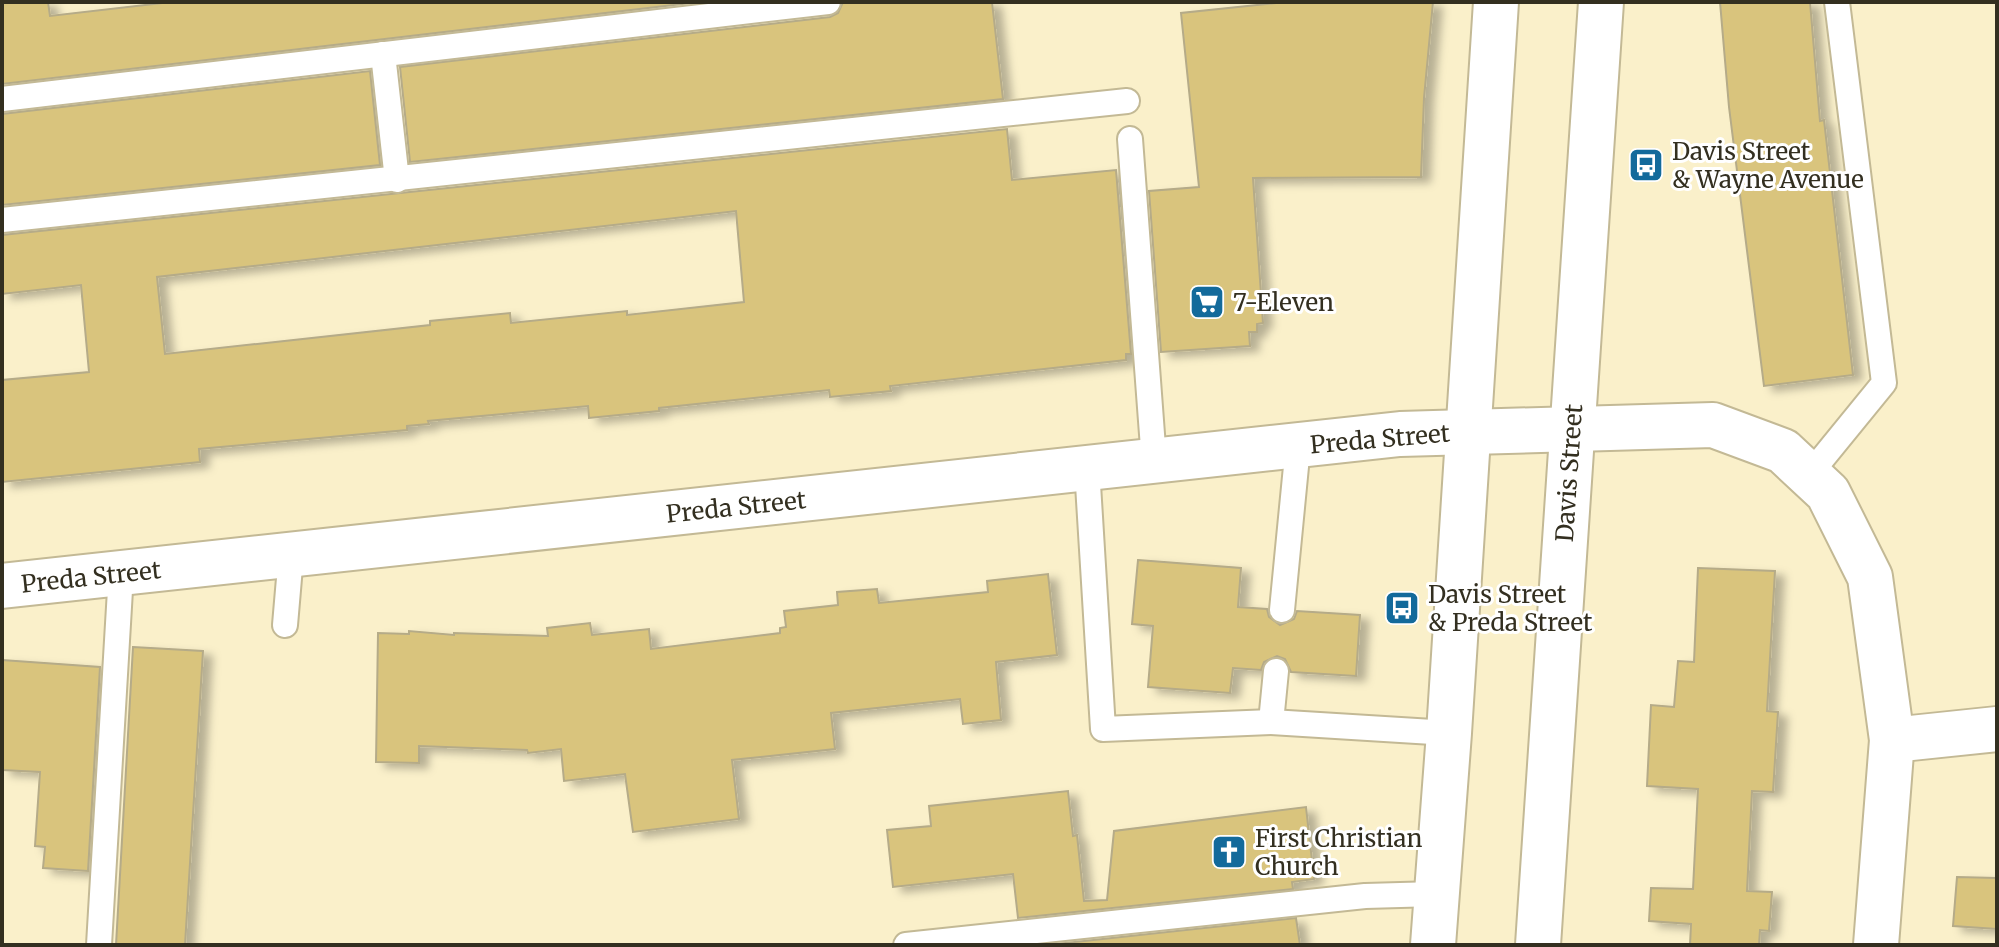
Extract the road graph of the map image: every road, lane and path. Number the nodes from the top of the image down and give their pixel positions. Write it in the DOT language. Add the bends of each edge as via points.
graph roads {
  1 [pos="828,2"];
  2 [pos="1496,2"];
  3 [pos="1601,2"];
  4 [pos="1837,2"];
  5 [pos="383,54"];
  6 [pos="2,99"];
  7 [pos="1127,101"];
  8 [pos="1130,139"];
  9 [pos="397,180"];
  10 [pos="2,220"];
  11 [pos="1572,427"];
  12 [pos="1469,431"];
  13 [pos="1298,446"];
  14 [pos="1154,461"];
  15 [pos="1087,468"];
  16 [pos="1809,475"];
  17 [pos="291,555"];
  18 [pos="121,573"];
  19 [pos="2,586"];
  20 [pos="1282,610"];
  21 [pos="285,625"];
  22 [pos="1276,671"];
  23 [pos="1271,722"];
  24 [pos="1997,729"];
  25 [pos="1449,733"];
  26 [pos="1892,740"];
  27 [pos="1436,894"];
  28 [pos="99,945"];
  29 [pos="906,945"];
  30 [pos="1433,945"];
  31 [pos="1538,945"];
  32 [pos="1876,945"];
  1 -- 5 [label="lane"];
  2 -- 12 [label="street"];
  3 -- 11 [label="street, Davis Street"];
  4 -- 16 [label="lane" via="1884,383"];
  5 -- 6 [label="lane"];
  5 -- 9 [label="lane"];
  7 -- 9 [label="lane"];
  8 -- 14 [label="lane"];
  9 -- 10 [label="lane"];
  11 -- 12 [label="street, Preda Street"];
  11 -- 16 [label="street, Preda Street" via="1713,425 1783,451"];
  11 -- 31 [label="street, Davis Street"];
  12 -- 13 [label="street, Preda Street"];
  12 -- 25 [label="street"];
  13 -- 14 [label="street, Preda Street"];
  13 -- 20 [label="lane"];
  14 -- 15 [label="street, Preda Street"];
  15 -- 17 [label="street, Preda Street"];
  15 -- 23 [label="lane" via="1103,729"];
  16 -- 26 [label="street, Preda Street" via="1828,493 1870,577"];
  17 -- 18 [label="street, Preda Street"];
  17 -- 21 [label="lane"];
  18 -- 19 [label="street, Preda Street"];
  18 -- 28 [label="lane"];
  22 -- 23 [label="lane"];
  23 -- 25 [label="lane"];
  24 -- 26 [label="street"];
  25 -- 27 [label="street"];
  26 -- 32 [label="street, Preda Street"];
  27 -- 29 [label="lane" via="1365,896"];
  27 -- 30 [label="street"];
}
